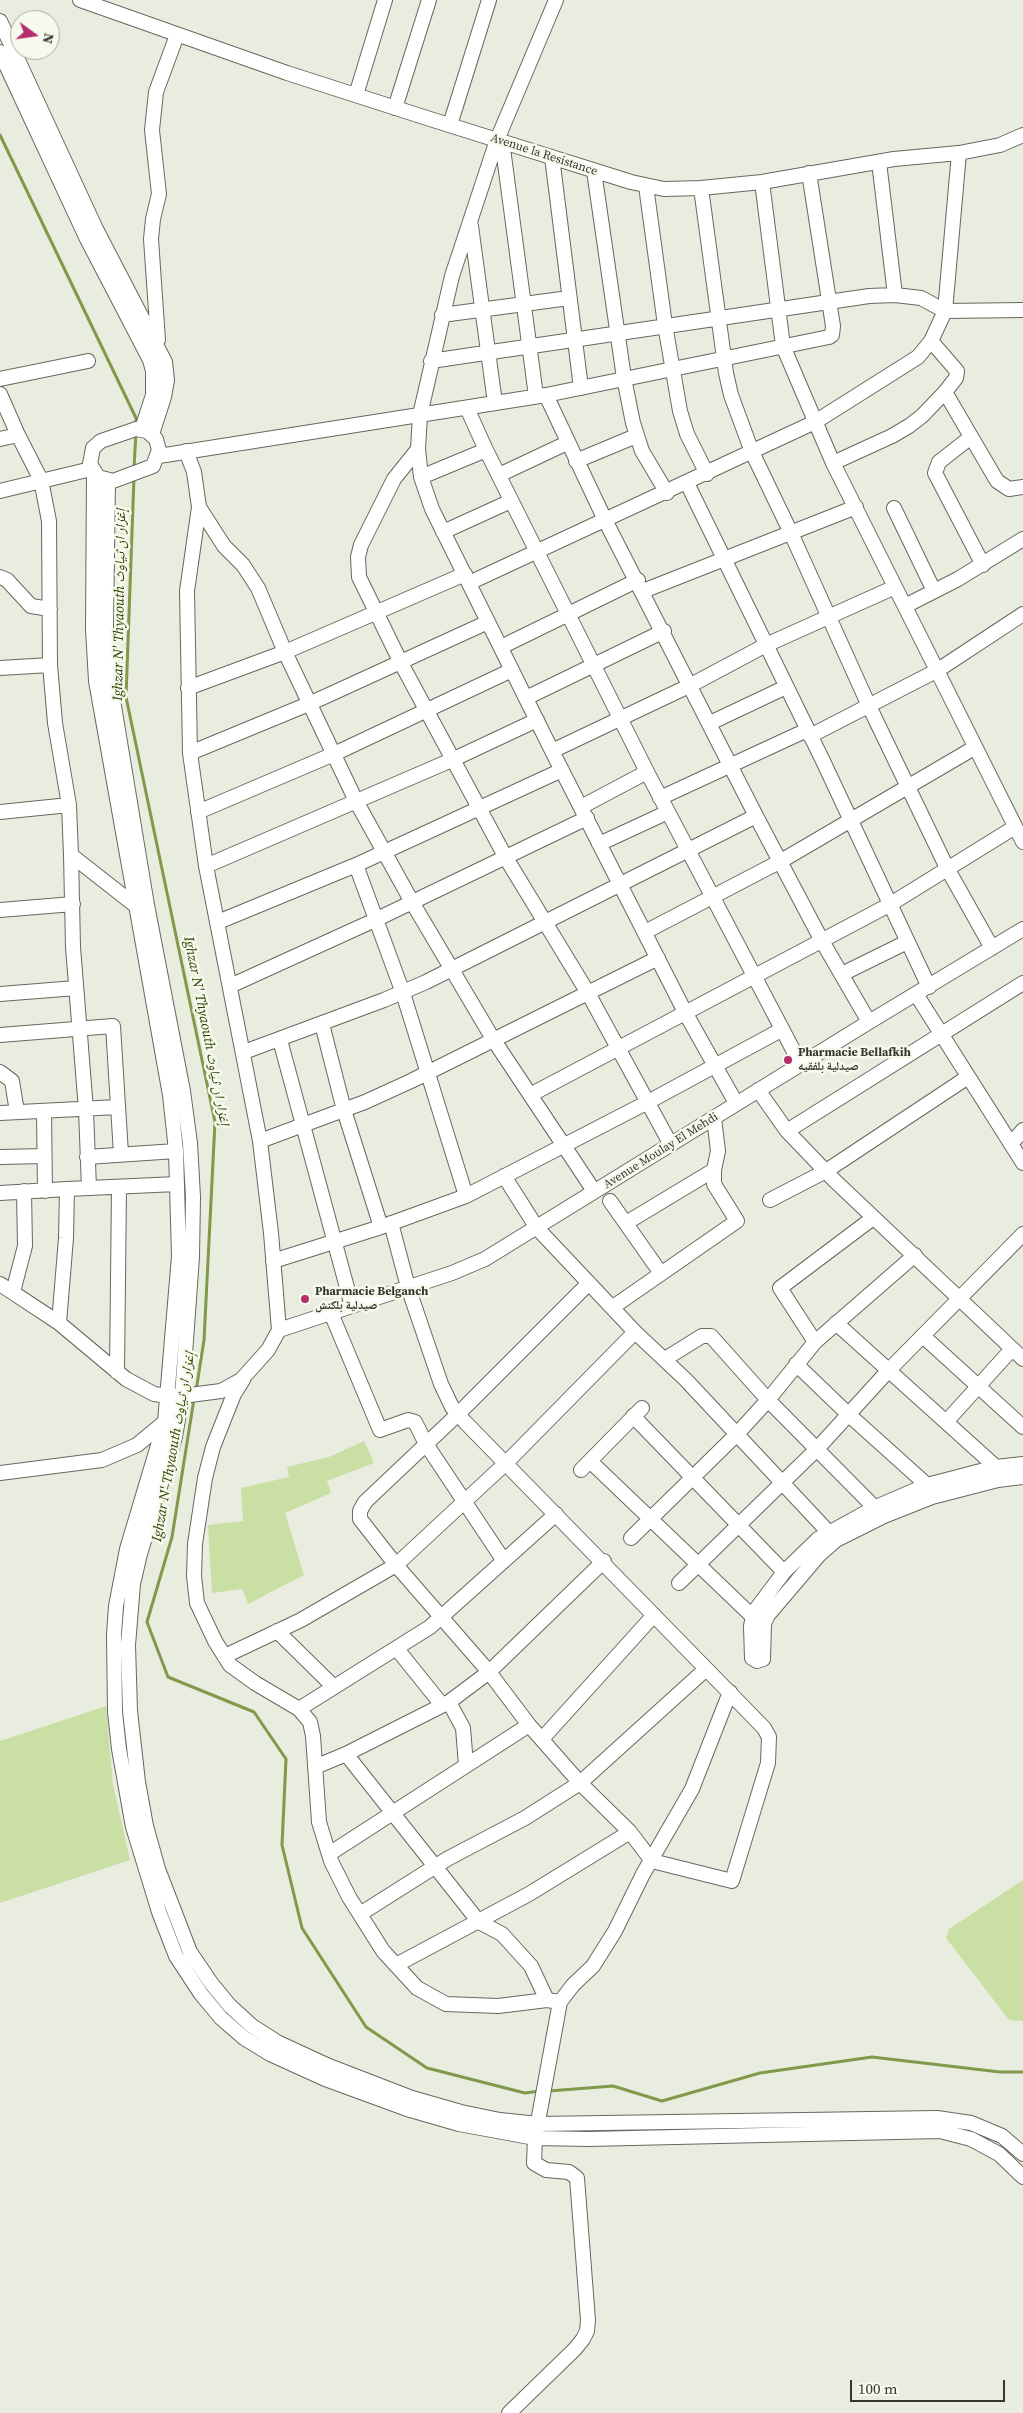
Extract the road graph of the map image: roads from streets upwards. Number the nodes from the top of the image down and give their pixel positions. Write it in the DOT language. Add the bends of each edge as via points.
graph roads {
  1 [pos="80,0"];
  2 [pos="385,0"];
  3 [pos="429,0"];
  4 [pos="490,0"];
  5 [pos="556,0"];
  6 [pos="0,21"];
  7 [pos="177,35"];
  8 [pos="0,52"];
  9 [pos="356,95"];
  10 [pos="396,108"];
  11 [pos="450,125"];
  12 [pos="1023,135"];
  13 [pos="500,140"];
  14 [pos="958,153"];
  15 [pos="552,158"];
  16 [pos="879,162"];
  17 [pos="594,171"];
  18 [pos="809,174"];
  19 [pos="762,182"];
  20 [pos="646,186"];
  21 [pos="701,188"];
  22 [pos="470,222"];
  23 [pos="895,294"];
  24 [pos="569,298"];
  25 [pos="829,302"];
  26 [pos="523,305"];
  27 [pos="777,309"];
  28 [pos="483,310"];
  29 [pos="1023,310"];
  30 [pos="945,311"];
  31 [pos="442,315"];
  32 [pos="718,317"];
  33 [pos="665,325"];
  34 [pos="617,333"];
  35 [pos="574,340"];
  36 [pos="931,340"];
  37 [pos="158,345"];
  38 [pos="783,346"];
  39 [pos="529,348"];
  40 [pos="489,353"];
  41 [pos="724,357"];
  42 [pos="88,361"];
  43 [pos="431,361"];
  44 [pos="672,368"];
  45 [pos="624,378"];
  46 [pos="0,379"];
  47 [pos="581,388"];
  48 [pos="944,392"];
  49 [pos="0,394"];
  50 [pos="541,396"];
  51 [pos="495,403"];
  52 [pos="467,408"];
  53 [pos="420,415"];
  54 [pos="815,422"];
  55 [pos="147,432"];
  56 [pos="18,435"];
  57 [pos="636,436"];
  58 [pos="971,437"];
  59 [pos="0,439"];
  60 [pos="567,443"];
  61 [pos="418,449"];
  62 [pos="486,450"];
  63 [pos="186,451"];
  64 [pos="752,452"];
  65 [pos="159,456"];
  66 [pos="576,461"];
  67 [pos="834,463"];
  68 [pos="93,471"];
  69 [pos="707,474"];
  70 [pos="499,476"];
  71 [pos="421,477"];
  72 [pos="41,480"];
  73 [pos="108,481"];
  74 [pos="687,483"];
  75 [pos="1023,487"];
  76 [pos="0,491"];
  77 [pos="667,493"];
  78 [pos="511,501"];
  79 [pos="199,507"];
  80 [pos="856,507"];
  81 [pos="894,508"];
  82 [pos="605,520"];
  83 [pos="443,532"];
  84 [pos="791,533"];
  85 [pos="1023,539"];
  86 [pos="538,551"];
  87 [pos="723,558"];
  88 [pos="983,565"];
  89 [pos="0,577"];
  90 [pos="467,578"];
  91 [pos="641,586"];
  92 [pos="894,587"];
  93 [pos="934,591"];
  94 [pos="905,606"];
  95 [pos="50,609"];
  96 [pos="376,614"];
  97 [pos="567,614"];
  98 [pos="1023,614"];
  99 [pos="829,616"];
  100 [pos="488,622"];
  101 [pos="664,631"];
  102 [pos="766,646"];
  103 [pos="500,647"];
  104 [pos="285,652"];
  105 [pos="401,663"];
  106 [pos="50,665"];
  107 [pos="593,666"];
  108 [pos="0,668"];
  109 [pos="512,670"];
  110 [pos="938,670"];
  111 [pos="691,685"];
  112 [pos="786,687"];
  113 [pos="188,688"];
  114 [pos="526,698"];
  115 [pos="311,703"];
  116 [pos="869,706"];
  117 [pos="427,711"];
  118 [pos="620,719"];
  119 [pos="537,720"];
  120 [pos="710,723"];
  121 [pos="809,733"];
  122 [pos="974,748"];
  123 [pos="552,751"];
  124 [pos="190,752"];
  125 [pos="334,754"];
  126 [pos="454,759"];
  127 [pos="730,765"];
  128 [pos="562,770"];
  129 [pos="647,772"];
  130 [pos="909,788"];
  131 [pos="660,798"];
  132 [pos="356,800"];
  133 [pos="69,805"];
  134 [pos="479,808"];
  135 [pos="0,812"];
  136 [pos="198,812"];
  137 [pos="584,812"];
  138 [pos="668,812"];
  139 [pos="756,816"];
  140 [pos="850,820"];
  141 [pos="1015,827"];
  142 [pos="1023,842"];
  143 [pos="599,844"];
  144 [pos="688,851"];
  145 [pos="385,852"];
  146 [pos="71,855"];
  147 [pos="506,858"];
  148 [pos="781,861"];
  149 [pos="356,864"];
  150 [pos="206,866"];
  151 [pos="947,868"];
  152 [pos="620,885"];
  153 [pos="712,897"];
  154 [pos="412,902"];
  155 [pos="73,904"];
  156 [pos="889,905"];
  157 [pos="136,906"];
  158 [pos="0,910"];
  159 [pos="375,920"];
  160 [pos="218,922"];
  161 [pos="546,924"];
  162 [pos="1023,929"];
  163 [pos="645,932"];
  164 [pos="822,941"];
  165 [pos="907,942"];
  166 [pos="992,948"];
  167 [pos="658,958"];
  168 [pos="452,969"];
  169 [pos="842,974"];
  170 [pos="754,978"];
  171 [pos="1023,983"];
  172 [pos="230,986"];
  173 [pos="929,987"];
  174 [pos="76,988"];
  175 [pos="403,993"];
  176 [pos="588,993"];
  177 [pos="0,994"];
  178 [pos="916,994"];
  179 [pos="686,1014"];
  180 [pos="869,1022"];
  181 [pos="322,1024"];
  182 [pos="80,1030"];
  183 [pos="781,1030"];
  184 [pos="940,1034"];
  185 [pos="0,1035"];
  186 [pos="494,1039"];
  187 [pos="280,1040"];
  188 [pos="617,1048"];
  189 [pos="244,1052"];
  190 [pos="714,1065"];
  191 [pos="801,1065"];
  192 [pos="0,1072"];
  193 [pos="427,1073"];
  194 [pos="968,1077"];
  195 [pos="758,1090"];
  196 [pos="530,1095"];
  197 [pos="648,1102"];
  198 [pos="736,1103"];
  199 [pos="118,1108"];
  200 [pos="86,1110"];
  201 [pos="344,1110"];
  202 [pos="44,1111"];
  203 [pos="17,1112"];
  204 [pos="0,1113"];
  205 [pos="714,1118"];
  206 [pos="301,1126"];
  207 [pos="1023,1130"];
  208 [pos="787,1131"];
  209 [pos="260,1141"];
  210 [pos="563,1144"];
  211 [pos="1011,1144"];
  212 [pos="671,1145"];
  213 [pos="176,1152"];
  214 [pos="121,1154"];
  215 [pos="44,1156"];
  216 [pos="88,1156"];
  217 [pos="0,1157"];
  218 [pos="1023,1163"];
  219 [pos="714,1170"];
  220 [pos="826,1171"];
  221 [pos="504,1176"];
  222 [pos="177,1184"];
  223 [pos="119,1187"];
  224 [pos="89,1188"];
  225 [pos="67,1190"];
  226 [pos="24,1191"];
  227 [pos="45,1191"];
  228 [pos="594,1192"];
  229 [pos="0,1193"];
  230 [pos="466,1196"];
  231 [pos="770,1200"];
  232 [pos="610,1201"];
  233 [pos="873,1218"];
  234 [pos="626,1224"];
  235 [pos="386,1225"];
  236 [pos="537,1228"];
  237 [pos="1023,1234"];
  238 [pos="334,1242"];
  239 [pos="915,1255"];
  240 [pos="273,1261"];
  241 [pos="660,1272"];
  242 [pos="590,1283"];
  243 [pos="0,1284"];
  244 [pos="408,1287"];
  245 [pos="13,1292"];
  246 [pos="960,1299"];
  247 [pos="352,1306"];
  248 [pos="613,1307"];
  249 [pos="331,1313"];
  250 [pos="836,1322"];
  251 [pos="59,1323"];
  252 [pos="279,1330"];
  253 [pos="635,1332"];
  254 [pos="923,1336"];
  255 [pos="815,1342"];
  256 [pos="1012,1349"];
  257 [pos="665,1359"];
  258 [pos="1023,1359"];
  259 [pos="796,1364"];
  260 [pos="888,1371"];
  261 [pos="117,1372"];
  262 [pos="248,1373"];
  263 [pos="978,1386"];
  264 [pos="180,1396"];
  265 [pos="768,1400"];
  266 [pos="180,1413"];
  267 [pos="458,1414"];
  268 [pos="848,1414"];
  269 [pos="166,1422"];
  270 [pos="946,1422"];
  271 [pos="1023,1427"];
  272 [pos="738,1434"];
  273 [pos="426,1444"];
  274 [pos="817,1449"];
  275 [pos="506,1463"];
  276 [pos="1023,1464"];
  277 [pos="996,1467"];
  278 [pos="0,1473"];
  279 [pos="1023,1477"];
  280 [pos="692,1478"];
  281 [pos="782,1483"];
  282 [pos="927,1485"];
  283 [pos="464,1501"];
  284 [pos="880,1512"];
  285 [pos="556,1514"];
  286 [pos="650,1520"];
  287 [pos="740,1525"];
  288 [pos="832,1536"];
  289 [pos="630,1538"];
  290 [pos="504,1561"];
  291 [pos="604,1562"];
  292 [pos="698,1564"];
  293 [pos="396,1565"];
  294 [pos="784,1572"];
  295 [pos="679,1583"];
  296 [pos="654,1616"];
  297 [pos="752,1616"];
  298 [pos="441,1618"];
  299 [pos="277,1632"];
  300 [pos="396,1649"];
  301 [pos="225,1656"];
  302 [pos="706,1669"];
  303 [pos="489,1672"];
  304 [pos="114,1674"];
  305 [pos="130,1675"];
  306 [pos="334,1687"];
  307 [pos="730,1692"];
  308 [pos="446,1703"];
  309 [pos="299,1709"];
  310 [pos="529,1725"];
  311 [pos="542,1739"];
  312 [pos="346,1754"];
  313 [pos="466,1765"];
  314 [pos="315,1767"];
  315 [pos="580,1783"];
  316 [pos="131,1784"];
  317 [pos="393,1812"];
  318 [pos="630,1832"];
  319 [pos="329,1854"];
  320 [pos="652,1861"];
  321 [pos="436,1867"];
  322 [pos="360,1914"];
  323 [pos="479,1922"];
  324 [pos="396,1965"];
  325 [pos="553,2001"];
  326 [pos="537,2131"];
  327 [pos="1023,2154"];
  328 [pos="1023,2177"];
  329 [pos="509,2413"];
  1 -- 7 [label="street, Avenue la Resistance"];
  2 -- 9 [label="street"];
  3 -- 10 [label="street"];
  4 -- 11 [label="street"];
  5 -- 13 [label="street"];
  6 -- 37 [label="street" via="96,229"];
  7 -- 9 [label="street, Avenue la Resistance"];
  7 -- 37 [label="street" via="158,86 152,130 159,194 151,239"];
  8 -- 55 [label="street" via="86,237 150,360 153,395"];
  9 -- 10 [label="street, Avenue la Resistance"];
  10 -- 11 [label="street, Avenue la Resistance"];
  11 -- 13 [label="street, Avenue la Resistance"];
  12 -- 14 [label="street, Avenue la Resistance" via="1000,145"];
  13 -- 15 [label="street, Avenue la Resistance"];
  13 -- 22 [label="street"];
  13 -- 26 [label="street"];
  14 -- 16 [label="street, Avenue la Resistance"];
  14 -- 30 [label="street"];
  15 -- 17 [label="street, Avenue la Resistance"];
  15 -- 24 [label="street"];
  16 -- 18 [label="street, Avenue la Resistance"];
  16 -- 23 [label="street"];
  17 -- 20 [label="street, Avenue la Resistance"];
  17 -- 34 [label="street"];
  18 -- 19 [label="street, Avenue la Resistance"];
  18 -- 25 [label="street"];
  19 -- 21 [label="street, Avenue la Resistance"];
  19 -- 27 [label="street"];
  20 -- 21 [label="street, Avenue la Resistance" via="678,190"];
  20 -- 33 [label="street"];
  21 -- 32 [label="street"];
  22 -- 28 [label="street"];
  22 -- 31 [label="street"];
  23 -- 25 [label="street"];
  23 -- 30 [label="street" via="921,298"];
  24 -- 26 [label="street"];
  24 -- 35 [label="street"];
  25 -- 27 [label="street"];
  25 -- 38 [label="street" via="831,336"];
  26 -- 28 [label="street"];
  26 -- 39 [label="street"];
  27 -- 32 [label="street"];
  27 -- 38 [label="street"];
  28 -- 31 [label="street"];
  28 -- 40 [label="street"];
  29 -- 30 [label="street"];
  30 -- 36 [label="street"];
  31 -- 43 [label="street"];
  32 -- 33 [label="street"];
  32 -- 41 [label="street"];
  33 -- 34 [label="street"];
  33 -- 44 [label="street"];
  34 -- 35 [label="street"];
  34 -- 45 [label="street"];
  35 -- 39 [label="street"];
  35 -- 47 [label="street"];
  36 -- 48 [label="street" via="957,371 956,378"];
  36 -- 54 [label="street" via="918,357"];
  37 -- 55 [label="street" via="165,362 167,380 164,397"];
  38 -- 41 [label="street"];
  38 -- 54 [label="street"];
  39 -- 40 [label="street"];
  39 -- 50 [label="street"];
  40 -- 43 [label="street"];
  40 -- 51 [label="street"];
  41 -- 44 [label="street"];
  41 -- 64 [label="street" via="731,395"];
  42 -- 46 [label="street"];
  43 -- 53 [label="street"];
  44 -- 45 [label="street"];
  44 -- 69 [label="street" via="687,434"];
  45 -- 47 [label="street"];
  45 -- 57 [label="street"];
  47 -- 50 [label="street"];
  48 -- 58 [label="street"];
  48 -- 67 [label="street" via="908,426"];
  49 -- 56 [label="street"];
  50 -- 51 [label="street"];
  50 -- 60 [label="street"];
  51 -- 52 [label="street"];
  52 -- 53 [label="street"];
  52 -- 62 [label="street"];
  53 -- 61 [label="street"];
  53 -- 63 [label="street"];
  54 -- 64 [label="street"];
  54 -- 67 [label="street"];
  55 -- 65 [label="street" via="158,444"];
  55 -- 68 [label="street" via="136,429 97,444 90,458"];
  56 -- 59 [label="street"];
  56 -- 72 [label="street"];
  57 -- 66 [label="street"];
  57 -- 77 [label="street"];
  58 -- 75 [label="street" via="1000,485 1009,490"];
  58 -- 88 [label="street" via="939,462 935,473"];
  60 -- 66 [label="street"];
  60 -- 70 [label="street"];
  61 -- 71 [label="street"];
  61 -- 96 [label="street" via="394,479 361,544 359,577"];
  62 -- 70 [label="street"];
  62 -- 71 [label="street"];
  63 -- 65 [label="street"];
  63 -- 79 [label="street" via="194,472"];
  64 -- 69 [label="street"];
  64 -- 84 [label="street"];
  65 -- 73 [label="street" via="148,469"];
  66 -- 82 [label="street"];
  67 -- 80 [label="street"];
  68 -- 72 [label="street"];
  68 -- 73 [label="street"];
  68 -- 157 [label="street" via="96,681"];
  69 -- 74 [label="street"];
  70 -- 78 [label="street"];
  71 -- 83 [label="street" via="424,492"];
  72 -- 76 [label="street" via="22,488"];
  72 -- 95 [label="street" via="50,521"];
  73 -- 264 [label="street" via="106,627 109,676 190,1143 192,1257"];
  74 -- 77 [label="street"];
  74 -- 87 [label="street"];
  77 -- 82 [label="street"];
  78 -- 83 [label="street"];
  78 -- 86 [label="street"];
  79 -- 104 [label="street" via="224,546 243,565 258,588"];
  79 -- 113 [label="street" via="186,591"];
  80 -- 84 [label="street"];
  80 -- 92 [label="street"];
  81 -- 93 [label="street"];
  82 -- 86 [label="street"];
  82 -- 91 [label="street"];
  83 -- 90 [label="street"];
  84 -- 87 [label="street"];
  84 -- 99 [label="street"];
  85 -- 88 [label="street"];
  86 -- 90 [label="street"];
  86 -- 97 [label="street"];
  87 -- 91 [label="street"];
  87 -- 102 [label="street"];
  88 -- 93 [label="street"];
  89 -- 95 [label="street" via="31,606"];
  90 -- 96 [label="street"];
  90 -- 100 [label="street"];
  91 -- 97 [label="street"];
  91 -- 101 [label="street"];
  92 -- 94 [label="street"];
  92 -- 99 [label="street"];
  93 -- 94 [label="street"];
  94 -- 110 [label="street"];
  95 -- 106 [label="street"];
  96 -- 104 [label="street"];
  96 -- 105 [label="street"];
  97 -- 103 [label="street"];
  97 -- 107 [label="street"];
  98 -- 110 [label="street"];
  99 -- 102 [label="street"];
  99 -- 116 [label="street"];
  100 -- 103 [label="street"];
  100 -- 105 [label="street"];
  101 -- 107 [label="street"];
  101 -- 111 [label="street"];
  102 -- 111 [label="street"];
  102 -- 112 [label="street"];
  103 -- 109 [label="street"];
  104 -- 113 [label="street"];
  104 -- 115 [label="street"];
  105 -- 115 [label="street"];
  105 -- 117 [label="street"];
  106 -- 108 [label="street"];
  106 -- 133 [label="street" via="55,723"];
  107 -- 114 [label="street"];
  107 -- 118 [label="street"];
  109 -- 114 [label="street"];
  109 -- 117 [label="street"];
  110 -- 116 [label="street"];
  110 -- 122 [label="street"];
  111 -- 118 [label="street"];
  111 -- 120 [label="street"];
  112 -- 120 [label="street"];
  112 -- 121 [label="street"];
  113 -- 124 [label="street"];
  114 -- 119 [label="street"];
  115 -- 124 [label="street"];
  115 -- 125 [label="street"];
  116 -- 121 [label="street"];
  116 -- 130 [label="street"];
  117 -- 125 [label="street"];
  117 -- 126 [label="street"];
  118 -- 123 [label="street"];
  118 -- 129 [label="street"];
  119 -- 123 [label="street"];
  119 -- 126 [label="street"];
  120 -- 127 [label="street"];
  121 -- 127 [label="street"];
  121 -- 140 [label="street"];
  122 -- 130 [label="street"];
  122 -- 141 [label="street"];
  123 -- 128 [label="street"];
  124 -- 136 [label="street"];
  125 -- 132 [label="street"];
  125 -- 136 [label="street"];
  126 -- 132 [label="street"];
  126 -- 134 [label="street"];
  127 -- 131 [label="street"];
  127 -- 139 [label="street"];
  128 -- 134 [label="street"];
  128 -- 137 [label="street"];
  129 -- 131 [label="street"];
  129 -- 137 [label="street"];
  130 -- 140 [label="street"];
  130 -- 151 [label="street"];
  131 -- 138 [label="street"];
  132 -- 145 [label="street"];
  132 -- 150 [label="street"];
  133 -- 135 [label="street"];
  133 -- 146 [label="street"];
  134 -- 145 [label="street"];
  134 -- 147 [label="street"];
  136 -- 150 [label="street"];
  137 -- 143 [label="street"];
  137 -- 147 [label="street"];
  138 -- 143 [label="street"];
  138 -- 144 [label="street"];
  139 -- 144 [label="street"];
  139 -- 148 [label="street"];
  140 -- 148 [label="street"];
  140 -- 156 [label="street"];
  141 -- 142 [label="street"];
  141 -- 151 [label="street"];
  143 -- 152 [label="street"];
  144 -- 152 [label="street"];
  144 -- 153 [label="street"];
  145 -- 149 [label="street"];
  145 -- 154 [label="street"];
  146 -- 155 [label="street"];
  146 -- 157 [label="street"];
  147 -- 154 [label="street"];
  147 -- 161 [label="street"];
  148 -- 153 [label="street"];
  148 -- 164 [label="street"];
  149 -- 159 [label="street"];
  149 -- 160 [label="street"];
  150 -- 160 [label="street"];
  151 -- 156 [label="street"];
  151 -- 166 [label="street"];
  152 -- 161 [label="street"];
  152 -- 163 [label="street"];
  153 -- 163 [label="street"];
  153 -- 170 [label="street"];
  154 -- 159 [label="street"];
  154 -- 168 [label="street"];
  155 -- 158 [label="street"];
  155 -- 174 [label="street"];
  156 -- 164 [label="street"];
  156 -- 165 [label="street"];
  157 -- 213 [label="street" via="170,1095"];
  159 -- 172 [label="street"];
  159 -- 175 [label="street"];
  160 -- 172 [label="street"];
  161 -- 168 [label="street"];
  161 -- 176 [label="street"];
  162 -- 166 [label="street, Avenue Moulay El Mehdi"];
  163 -- 167 [label="street"];
  164 -- 169 [label="street"];
  164 -- 170 [label="street"];
  165 -- 169 [label="street"];
  165 -- 173 [label="street"];
  166 -- 173 [label="street, Avenue Moulay El Mehdi"];
  167 -- 176 [label="street"];
  167 -- 179 [label="street"];
  168 -- 175 [label="street"];
  168 -- 186 [label="street"];
  169 -- 180 [label="street"];
  170 -- 179 [label="street"];
  170 -- 183 [label="street"];
  171 -- 184 [label="street"];
  172 -- 189 [label="street"];
  173 -- 178 [label="street, Avenue Moulay El Mehdi"];
  174 -- 177 [label="street"];
  174 -- 182 [label="street"];
  175 -- 181 [label="street"];
  175 -- 193 [label="street"];
  176 -- 186 [label="street"];
  176 -- 188 [label="street"];
  178 -- 180 [label="street, Avenue Moulay El Mehdi"];
  178 -- 184 [label="street"];
  179 -- 188 [label="street"];
  179 -- 190 [label="street"];
  180 -- 191 [label="street, Avenue Moulay El Mehdi"];
  181 -- 187 [label="street"];
  181 -- 201 [label="street"];
  182 -- 185 [label="street"];
  182 -- 199 [label="street" via="113,1026"];
  182 -- 200 [label="street"];
  183 -- 190 [label="street"];
  183 -- 191 [label="street"];
  184 -- 194 [label="street"];
  184 -- 208 [label="street"];
  186 -- 193 [label="street"];
  186 -- 196 [label="street"];
  187 -- 189 [label="street"];
  187 -- 206 [label="street"];
  188 -- 196 [label="street"];
  188 -- 197 [label="street"];
  189 -- 209 [label="street"];
  190 -- 197 [label="street"];
  190 -- 198 [label="street"];
  191 -- 195 [label="street, Avenue Moulay El Mehdi"];
  192 -- 203 [label="street" via="12,1081"];
  193 -- 201 [label="street"];
  193 -- 230 [label="street"];
  194 -- 211 [label="street"];
  194 -- 220 [label="street"];
  195 -- 198 [label="street, Avenue Moulay El Mehdi"];
  195 -- 208 [label="street"];
  196 -- 210 [label="street"];
  197 -- 210 [label="street"];
  197 -- 212 [label="street"];
  198 -- 205 [label="street, Avenue Moulay El Mehdi"];
  199 -- 200 [label="street"];
  199 -- 214 [label="street"];
  200 -- 202 [label="street"];
  200 -- 216 [label="street"];
  201 -- 206 [label="street"];
  201 -- 235 [label="street"];
  202 -- 203 [label="street"];
  202 -- 215 [label="street"];
  203 -- 204 [label="street"];
  205 -- 212 [label="street, Avenue Moulay El Mehdi"];
  205 -- 219 [label="street" via="718,1151"];
  206 -- 209 [label="street"];
  206 -- 238 [label="street"];
  207 -- 211 [label="street"];
  208 -- 220 [label="street"];
  209 -- 240 [label="street"];
  210 -- 221 [label="street"];
  210 -- 228 [label="street"];
  211 -- 218 [label="street"];
  212 -- 228 [label="street, Avenue Moulay El Mehdi"];
  213 -- 214 [label="street"];
  213 -- 222 [label="street"];
  214 -- 216 [label="street"];
  215 -- 217 [label="street"];
  215 -- 227 [label="street"];
  216 -- 224 [label="street"];
  219 -- 234 [label="street"];
  219 -- 241 [label="street" via="714,1184 737,1221"];
  220 -- 231 [label="street"];
  220 -- 233 [label="street"];
  221 -- 230 [label="street"];
  221 -- 236 [label="street"];
  222 -- 223 [label="street"];
  222 -- 264 [label="street"];
  223 -- 224 [label="street"];
  223 -- 261 [label="street"];
  224 -- 225 [label="street"];
  225 -- 227 [label="street"];
  225 -- 251 [label="street"];
  226 -- 227 [label="street"];
  226 -- 229 [label="street"];
  226 -- 245 [label="street" via="25,1246"];
  228 -- 236 [label="street, Avenue Moulay El Mehdi"];
  230 -- 235 [label="street"];
  232 -- 234 [label="street"];
  233 -- 239 [label="street"];
  233 -- 255 [label="street" via="780,1288"];
  234 -- 241 [label="street"];
  235 -- 238 [label="street"];
  235 -- 244 [label="street"];
  236 -- 242 [label="street"];
  236 -- 244 [label="street, Avenue Moulay El Mehdi" via="485,1259"];
  237 -- 246 [label="street"];
  238 -- 240 [label="street"];
  238 -- 247 [label="street"];
  239 -- 246 [label="street"];
  239 -- 250 [label="street"];
  240 -- 252 [label="street"];
  241 -- 248 [label="street"];
  242 -- 248 [label="street"];
  242 -- 267 [label="street"];
  243 -- 245 [label="street"];
  244 -- 247 [label="street, Avenue Moulay El Mehdi"];
  244 -- 267 [label="street" via="441,1384"];
  245 -- 251 [label="street"];
  246 -- 254 [label="street"];
  246 -- 256 [label="street"];
  247 -- 249 [label="street, Avenue Moulay El Mehdi"];
  248 -- 253 [label="street"];
  249 -- 252 [label="street, Avenue Moulay El Mehdi"];
  249 -- 273 [label="street" via="380,1430 412,1420 419,1427"];
  250 -- 255 [label="street"];
  250 -- 260 [label="street"];
  251 -- 261 [label="street"];
  252 -- 262 [label="street" via="268,1350"];
  253 -- 257 [label="street"];
  253 -- 275 [label="street"];
  254 -- 260 [label="street"];
  254 -- 263 [label="street"];
  255 -- 259 [label="street"];
  256 -- 258 [label="street"];
  256 -- 263 [label="street"];
  257 -- 265 [label="street" via="702,1336 711,1336"];
  257 -- 272 [label="street"];
  259 -- 265 [label="street"];
  259 -- 268 [label="street"];
  260 -- 268 [label="street"];
  260 -- 270 [label="street"];
  261 -- 264 [label="street" via="147,1391"];
  262 -- 264 [label="street" via="221,1391"];
  262 -- 301 [label="street" via="234,1394 213,1447 202,1492 196,1544 194,1576 197,1603"];
  263 -- 270 [label="street"];
  263 -- 271 [label="street"];
  264 -- 266 [label="street"];
  264 -- 269 [label="street"];
  265 -- 272 [label="street"];
  265 -- 274 [label="street"];
  266 -- 269 [label="street"];
  266 -- 305 [label="street" via="176,1437 133,1584 128,1644"];
  267 -- 273 [label="street"];
  267 -- 275 [label="street"];
  268 -- 274 [label="street"];
  268 -- 282 [label="street"];
  269 -- 278 [label="street" via="137,1445 102,1460"];
  269 -- 304 [label="street" via="121,1578 114,1635"];
  270 -- 277 [label="street"];
  272 -- 280 [label="street"];
  272 -- 281 [label="street"];
  273 -- 283 [label="street"];
  273 -- 293 [label="street" via="365,1502 360,1511 361,1522"];
  274 -- 281 [label="street"];
  274 -- 284 [label="street"];
  275 -- 283 [label="street"];
  275 -- 285 [label="street"];
  276 -- 277 [label="street"];
  277 -- 282 [label="street"];
  279 -- 284 [label="street" via="998,1480"];
  280 -- 286 [label="street"];
  280 -- 286 [label="street" via="638,1412 586,1465"];
  280 -- 287 [label="street"];
  281 -- 287 [label="street"];
  281 -- 288 [label="street"];
  282 -- 284 [label="street"];
  283 -- 290 [label="street"];
  283 -- 293 [label="street"];
  284 -- 288 [label="street"];
  285 -- 290 [label="street"];
  285 -- 291 [label="street"];
  286 -- 289 [label="street"];
  286 -- 292 [label="street"];
  287 -- 292 [label="street"];
  287 -- 294 [label="street"];
  288 -- 294 [label="street" via="812,1544"];
  288 -- 297 [label="street" via="768,1615 764,1623 764,1656 757,1661 751,1654"];
  290 -- 298 [label="street"];
  291 -- 296 [label="street"];
  291 -- 303 [label="street"];
  292 -- 295 [label="street"];
  292 -- 297 [label="street"];
  293 -- 298 [label="street"];
  293 -- 299 [label="street"];
  294 -- 297 [label="street"];
  296 -- 302 [label="street"];
  296 -- 311 [label="street"];
  298 -- 300 [label="street"];
  298 -- 303 [label="street"];
  299 -- 301 [label="street"];
  299 -- 306 [label="street"];
  300 -- 306 [label="street"];
  300 -- 308 [label="street"];
  301 -- 309 [label="street" via="230,1665 254,1683"];
  302 -- 307 [label="street"];
  302 -- 315 [label="street"];
  303 -- 308 [label="street"];
  303 -- 310 [label="street"];
  304 -- 305 [label="street"];
  304 -- 316 [label="street" via="118,1740"];
  305 -- 316 [label="street"];
  306 -- 309 [label="street"];
  307 -- 320 [label="street" via="692,1789"];
  307 -- 320 [label="street" via="764,1728 769,1737 770,1751 732,1881"];
  308 -- 312 [label="street"];
  308 -- 313 [label="street" via="463,1728"];
  309 -- 314 [label="street" via="307,1716 312,1728"];
  310 -- 311 [label="street"];
  310 -- 313 [label="street"];
  311 -- 315 [label="street"];
  312 -- 314 [label="street"];
  312 -- 317 [label="street"];
  313 -- 317 [label="street"];
  314 -- 319 [label="street" via="320,1822"];
  315 -- 318 [label="street"];
  315 -- 321 [label="street" via="525,1818"];
  316 -- 326 [label="street" via="144,1867 176,1956 206,2000 244,2038 324,2079 407,2109 459,2124"];
  317 -- 319 [label="street"];
  317 -- 321 [label="street"];
  318 -- 320 [label="street"];
  318 -- 323 [label="street"];
  319 -- 322 [label="street"];
  320 -- 325 [label="street" via="593,1966"];
  321 -- 322 [label="street"];
  321 -- 323 [label="street"];
  322 -- 324 [label="street" via="383,1951"];
  323 -- 324 [label="street"];
  323 -- 325 [label="street" via="502,1934 531,1966"];
  324 -- 325 [label="street" via="417,1988 446,2004 498,2006"];
  325 -- 326 [label="street"];
  326 -- 327 [label="street" via="937,2118 971,2123 1002,2136"];
  326 -- 328 [label="street" via="597,2139 940,2132 971,2139 999,2154"];
  326 -- 329 [label="street" via="534,2163 546,2170 569,2172 577,2178 587,2331 575,2349"];
}
